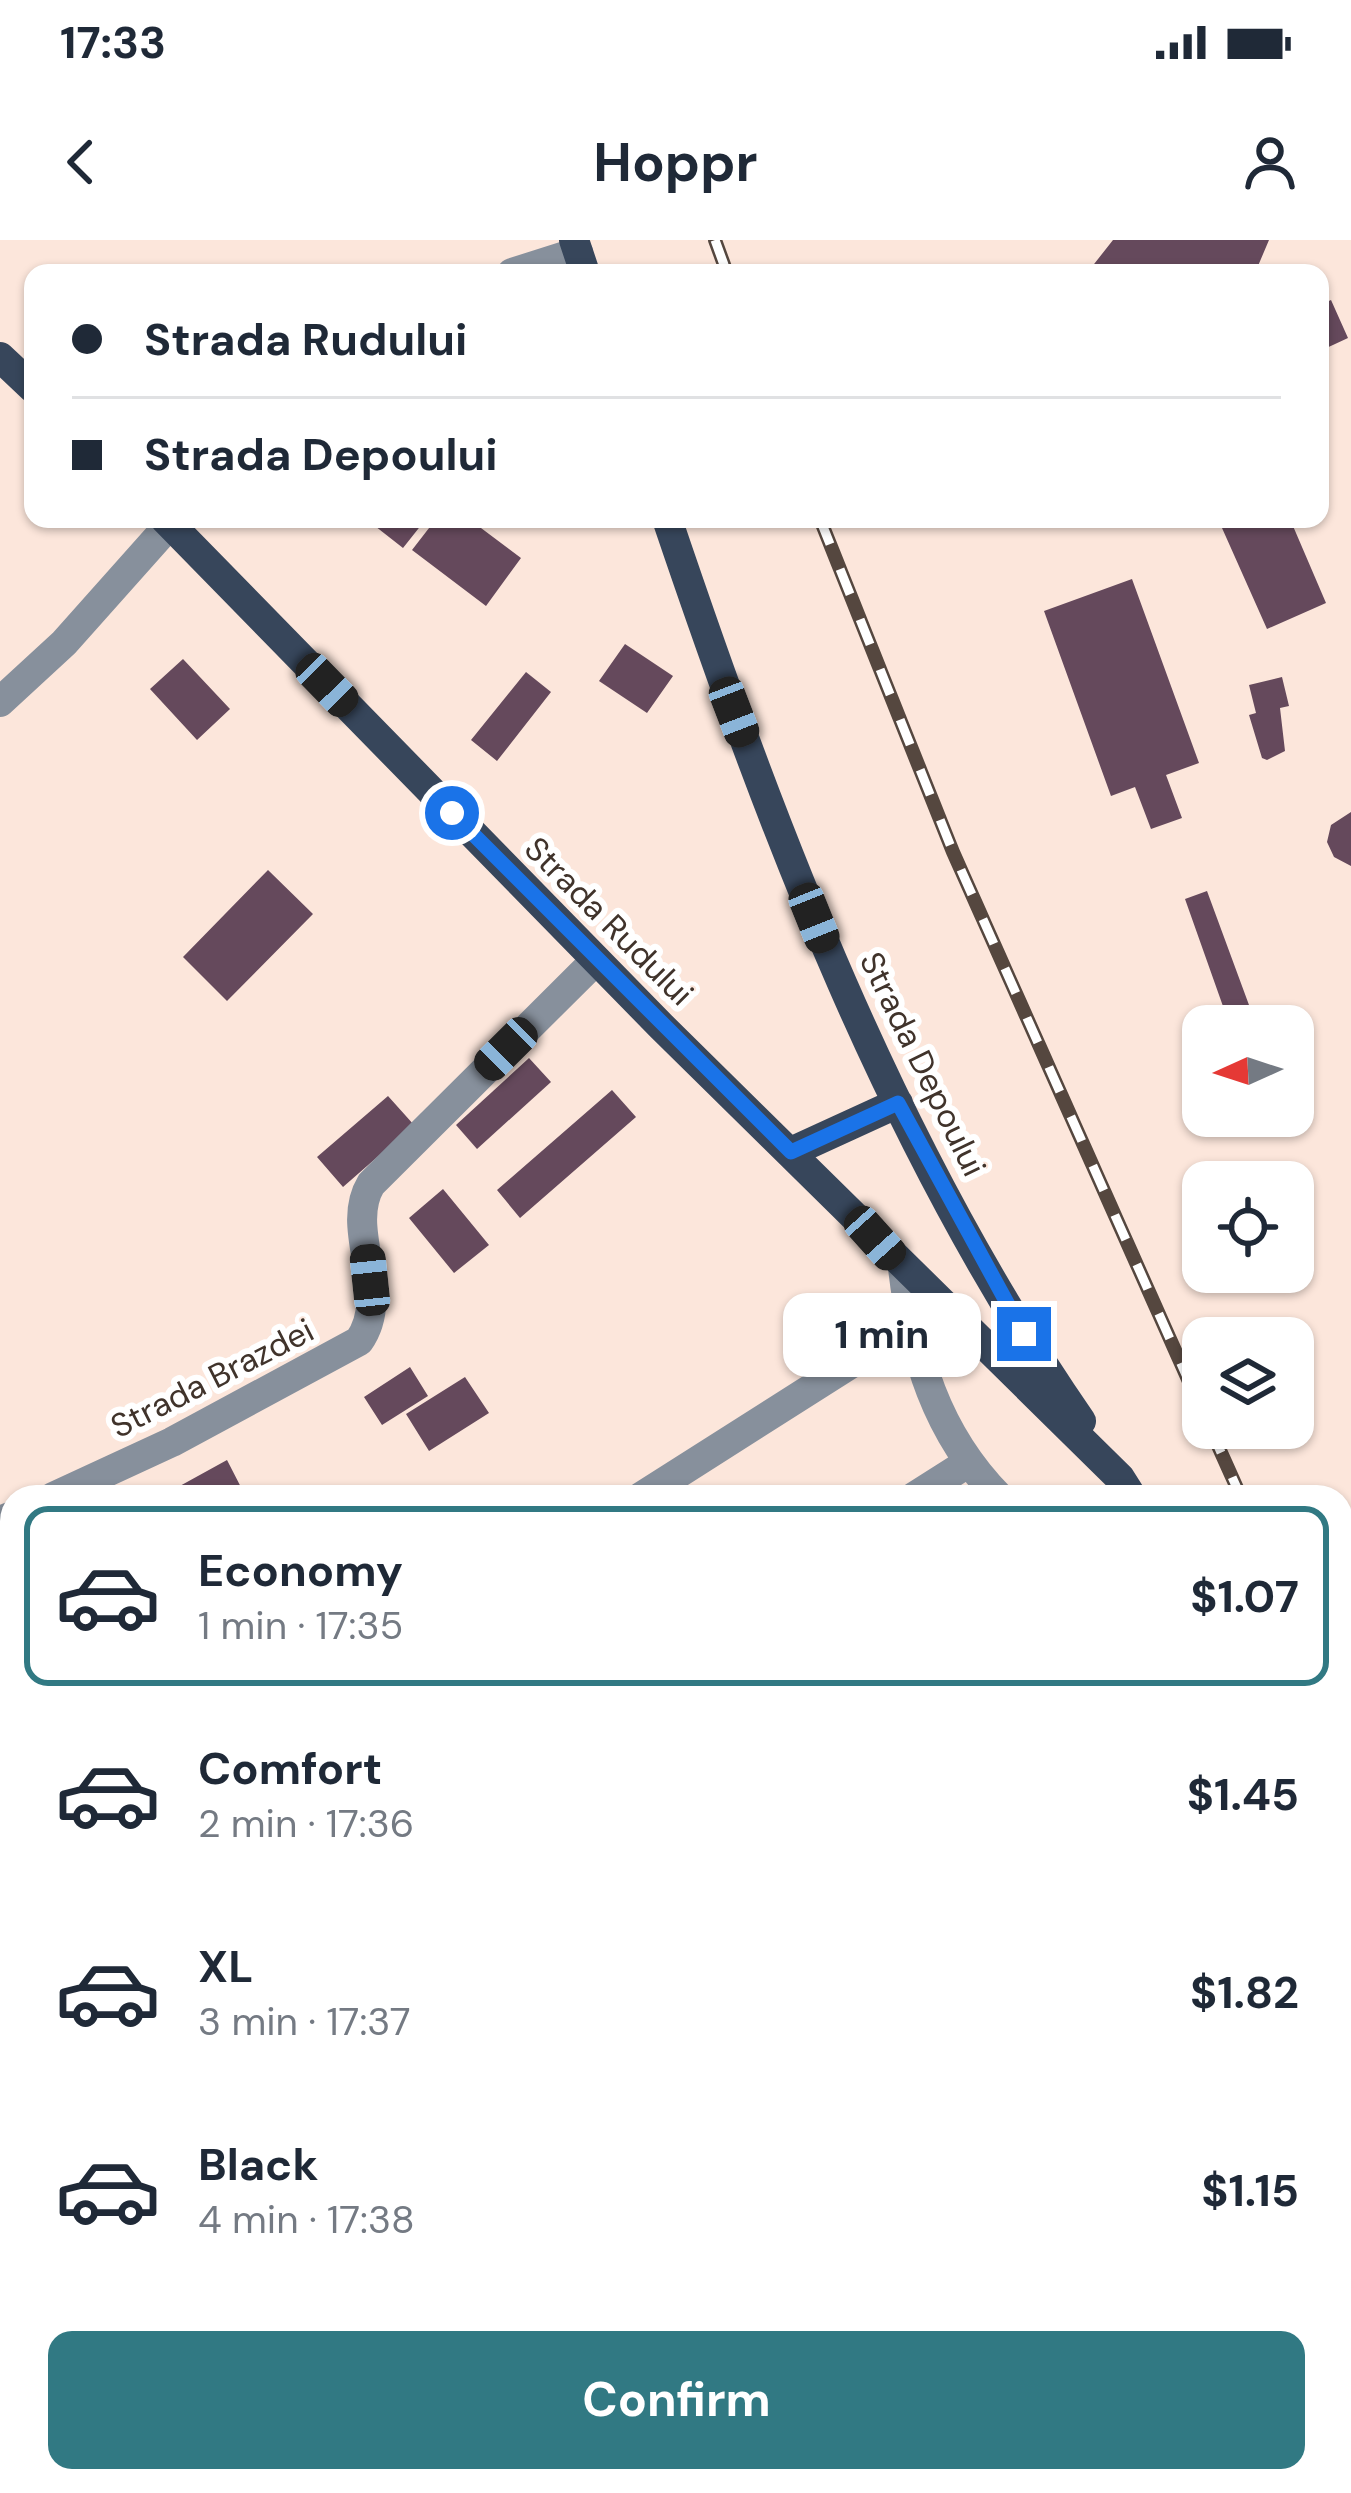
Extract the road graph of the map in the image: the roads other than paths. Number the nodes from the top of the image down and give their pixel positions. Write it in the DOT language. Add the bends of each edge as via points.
graph roads {
  1 [pos="578,255"];
  2 [pos="545,264"];
  3 [pos="0,357"];
  4 [pos="24,380"];
  5 [pos="162,528"];
  6 [pos="175,528"];
  7 [pos="671,528"];
  8 [pos="0,702"];
  9 [pos="596,960"];
  10 [pos="898,1103"];
  11 [pos="791,1152"];
  12 [pos="903,1268"];
  13 [pos="910,1326"];
  14 [pos="966,1464"];
  15 [pos="79,1485"];
  16 [pos="660,1485"];
  17 [pos="933,1485"];
  18 [pos="987,1485"];
  19 [pos="1124,1485"];
  20 [pos="1125,1485"];
  1 -- 2 [label="street"];
  3 -- 4 [label="main road"];
  5 -- 8 [label="street" via="64,643"];
  6 -- 9 [label="main road, Strada Rudului"];
  7 -- 10 [label="main road, Strada Depoului" via="774,817"];
  9 -- 11 [label="main road, Strada Rudului"];
  9 -- 15 [label="street, Strada Brazdei" via="371,1184 362,1210 371,1317 358,1341"];
  10 -- 11 [label="main road"];
  10 -- 20 [label="main road, Strada Depoului" via="991,1279"];
  11 -- 12 [label="main road, Strada Rudului"];
  12 -- 13 [label="street"];
  12 -- 19 [label="main road, Strada Rudului"];
  13 -- 14 [label="street" via="942,1425"];
  13 -- 16 [label="street"];
  14 -- 17 [label="street"];
  14 -- 18 [label="street"];
}
